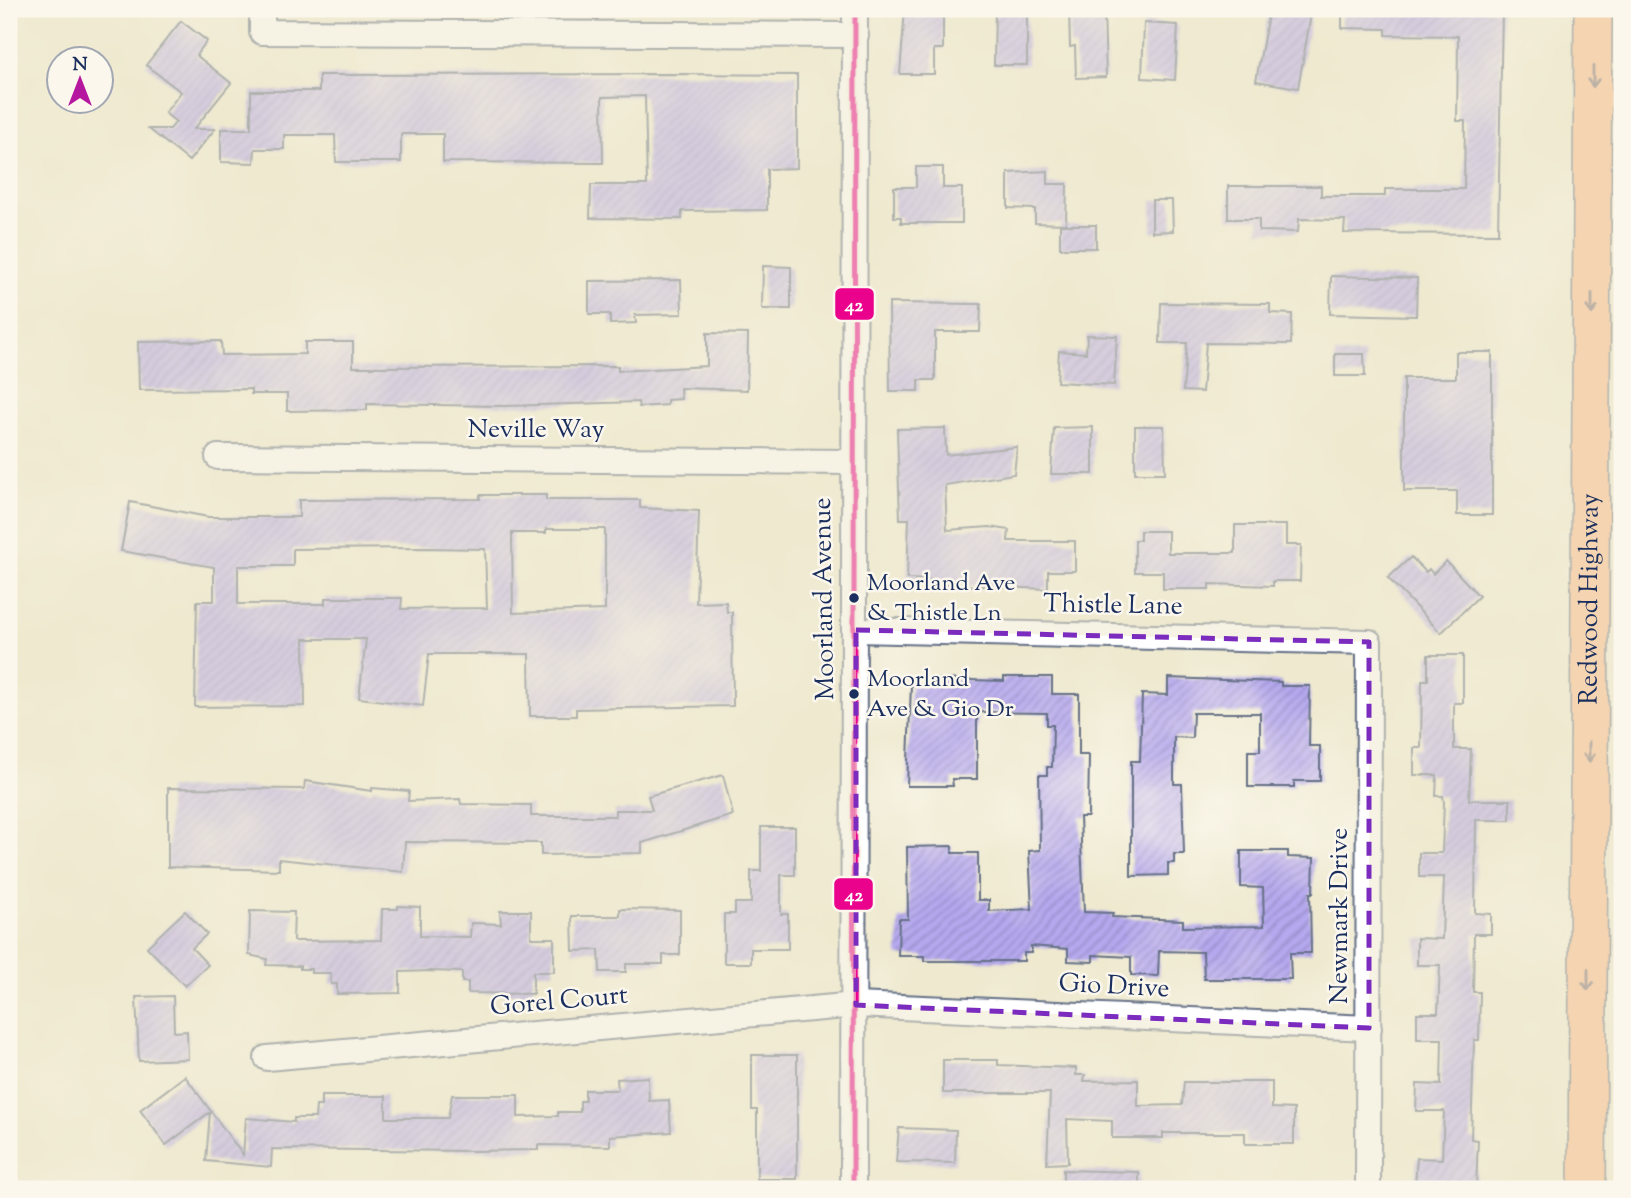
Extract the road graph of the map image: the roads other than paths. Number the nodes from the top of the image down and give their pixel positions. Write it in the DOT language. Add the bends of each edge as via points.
graph roads {
  1 [pos="855,9"];
  2 [pos="1593,9"];
  3 [pos="262,20"];
  4 [pos="856,35"];
  5 [pos="218,457"];
  6 [pos="853,462"];
  7 [pos="856,630"];
  8 [pos="1369,642"];
  9 [pos="856,1005"];
  10 [pos="1369,1028"];
  11 [pos="267,1058"];
  12 [pos="853,1189"];
  13 [pos="1368,1189"];
  14 [pos="1587,1189"];
  1 -- 4 [label="street, Moorland Avenue"];
  2 -- 14 [label="highway, Redwood Highway, one-way"];
  3 -- 4 [label="street"];
  4 -- 6 [label="street, Moorland Avenue"];
  5 -- 6 [label="street, Neville Way"];
  6 -- 7 [label="street, Moorland Avenue"];
  7 -- 8 [label="street, Thistle Lane"];
  7 -- 9 [label="street, Moorland Avenue"];
  8 -- 10 [label="street, Newmark Drive"];
  9 -- 10 [label="street, Gio Drive"];
  9 -- 11 [label="street, Gorel Court"];
  9 -- 12 [label="street, Moorland Avenue"];
  10 -- 13 [label="street, Newmark Drive"];
}
